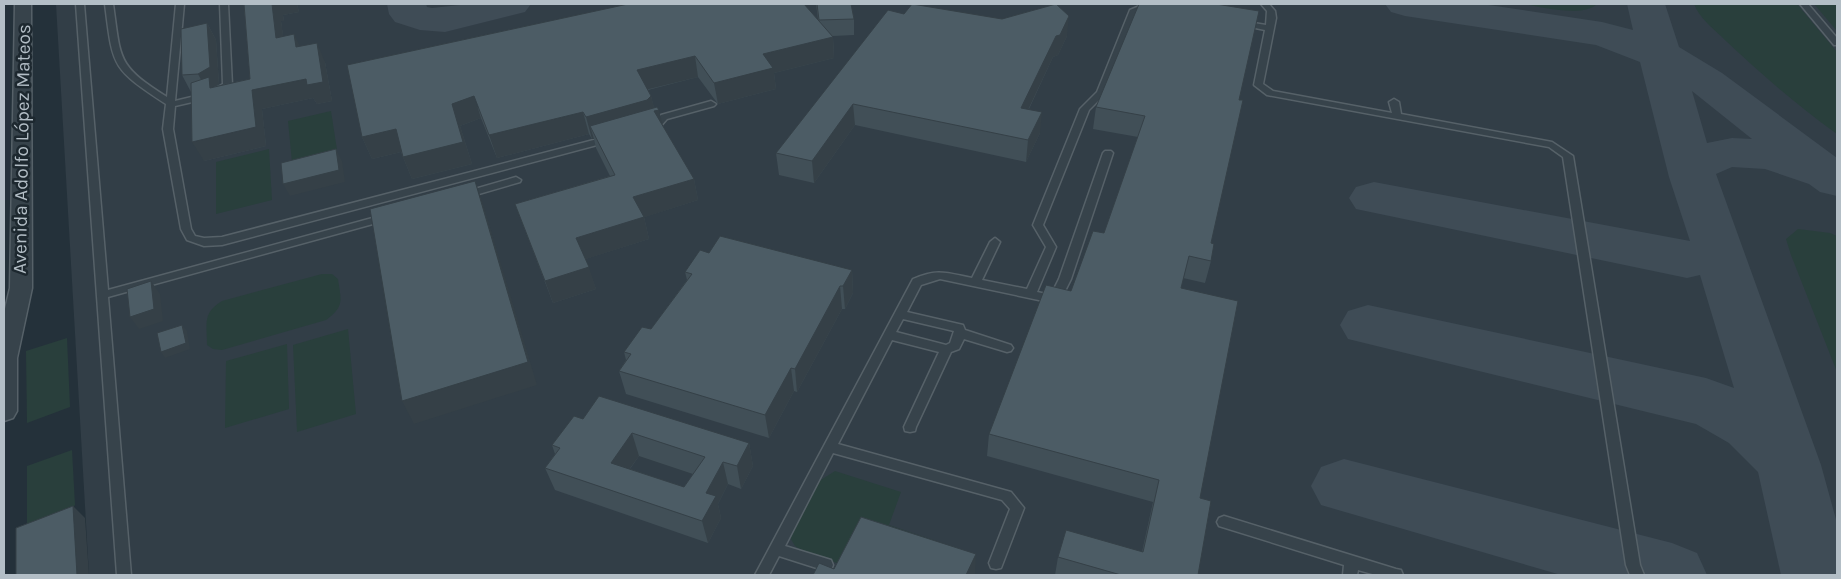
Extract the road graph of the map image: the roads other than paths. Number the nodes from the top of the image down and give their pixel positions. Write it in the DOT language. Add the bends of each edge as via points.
graph roads {
  1 [pos="23,4"];
  2 [pos="80,4"];
  3 [pos="109,4"];
  4 [pos="180,4"];
  5 [pos="224,4"];
  6 [pos="1265,4"];
  7 [pos="1804,4"];
  8 [pos="1162,10"];
  9 [pos="1230,21"];
  10 [pos="1269,28"];
  11 [pos="1837,43"];
  12 [pos="24,68"];
  13 [pos="4,73"];
  14 [pos="1394,102"];
  15 [pos="172,104"];
  16 [pos="711,104"];
  17 [pos="1397,117"];
  18 [pos="638,131"];
  19 [pos="619,136"];
  20 [pos="1108,153"];
  21 [pos="516,180"];
  22 [pos="450,199"];
  23 [pos="394,215"];
  24 [pos="995,242"];
  25 [pos="975,283"];
  26 [pos="12,291"];
  27 [pos="103,295"];
  28 [pos="1030,295"];
  29 [pos="900,314"];
  30 [pos="960,334"];
  31 [pos="888,335"];
  32 [pos="1007,348"];
  33 [pos="946,349"];
  34 [pos="4,412"];
  35 [pos="910,427"];
  36 [pos="830,447"];
  37 [pos="1224,522"];
  38 [pos="776,549"];
  39 [pos="996,563"];
  40 [pos="826,565"];
  41 [pos="1350,569"];
  42 [pos="124,575"];
  43 [pos="762,575"];
  44 [pos="1396,575"];
  45 [pos="1637,575"];
  1 -- 12 [label="street, Avenida Adolfo López Mateos"];
  2 -- 27 [label="lane"];
  3 -- 15 [label="lane" via="120,64"];
  4 -- 15 [label="lane"];
  5 -- 15 [label="lane" via="228,86 211,95"];
  6 -- 10 [label="lane" via="1271,11"];
  7 -- 11 [label="lane"];
  8 -- 28 [label="lane" via="1142,7 1134,10 1101,93 1085,109 1038,225 1051,247"];
  9 -- 10 [label="lane"];
  10 -- 17 [label="lane" via="1258,85 1262,90"];
  12 -- 13 [label="street"];
  12 -- 26 [label="street, Avenida Adolfo López Mateos"];
  14 -- 17 [label="lane"];
  15 -- 19 [label="lane" via="168,129 186,229 191,238 204,242 222,241"];
  16 -- 18 [label="lane" via="664,117 656,126"];
  17 -- 45 [label="lane" via="1552,145 1568,156"];
  20 -- 28 [label="lane" via="1057,296 1047,299"];
  21 -- 22 [label="lane"];
  23 -- 27 [label="lane"];
  24 -- 25 [label="lane"];
  25 -- 28 [label="lane"];
  25 -- 29 [label="lane" via="940,275 928,277 917,282"];
  26 -- 34 [label="street, Avenida Adolfo López Mateos" via="5,358"];
  27 -- 42 [label="lane"];
  29 -- 30 [label="lane" via="953,326 959,328"];
  29 -- 31 [label="lane"];
  30 -- 32 [label="lane"];
  30 -- 33 [label="lane" via="954,346"];
  31 -- 33 [label="lane"];
  31 -- 36 [label="lane"];
  33 -- 35 [label="lane"];
  36 -- 38 [label="lane"];
  36 -- 39 [label="lane" via="1006,496 1017,508"];
  37 -- 41 [label="lane"];
  38 -- 40 [label="lane"];
  38 -- 43 [label="lane"];
  41 -- 44 [label="lane"];
}
